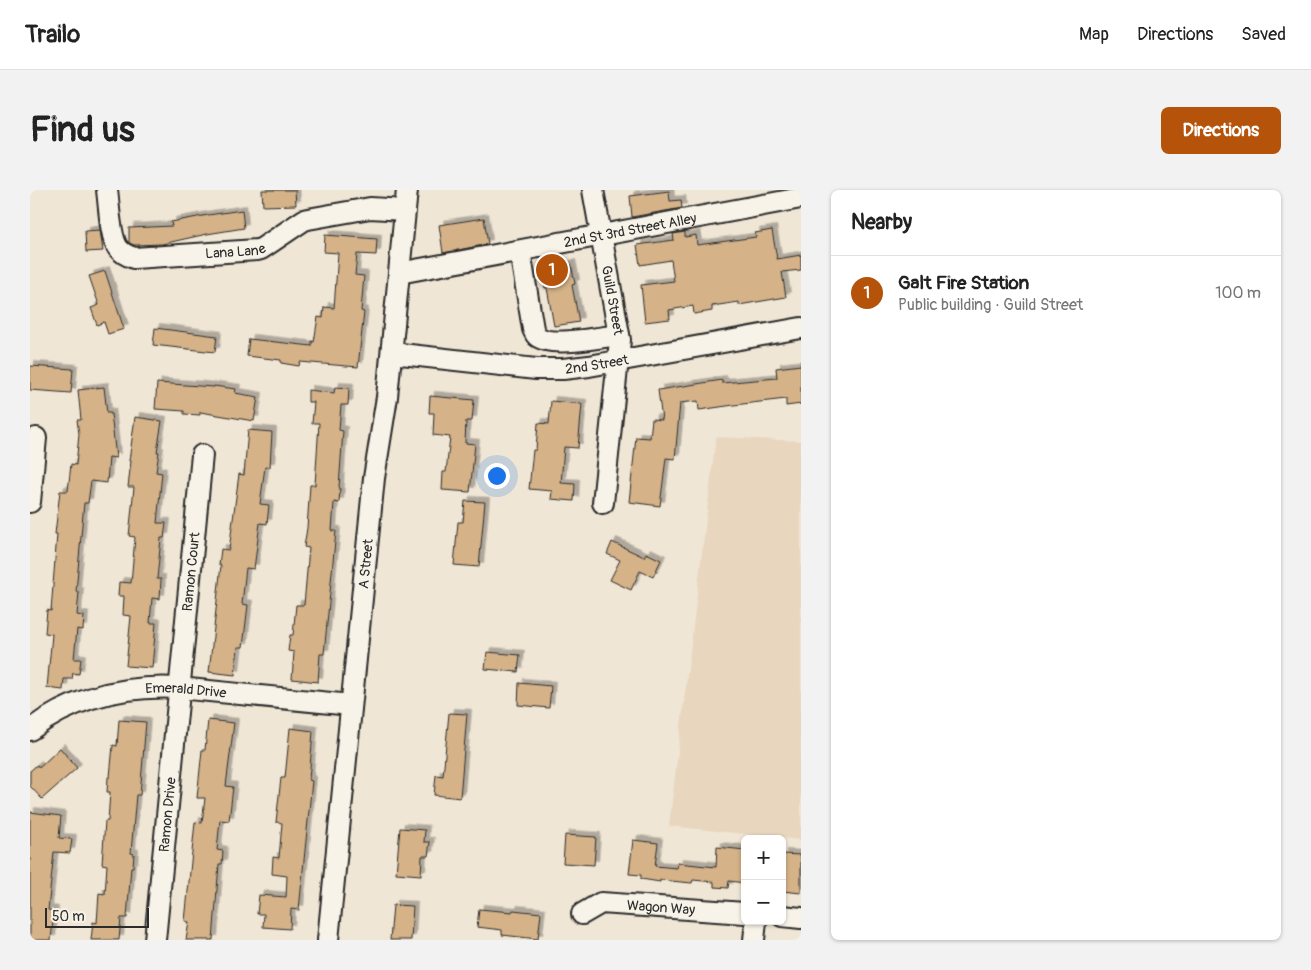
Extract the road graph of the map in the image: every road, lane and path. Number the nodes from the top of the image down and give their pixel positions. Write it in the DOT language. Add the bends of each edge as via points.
graph roads {
  1 [pos="107,190"];
  2 [pos="407,190"];
  3 [pos="593,190"];
  4 [pos="801,198"];
  5 [pos="405,210"];
  6 [pos="601,236"];
  7 [pos="520,251"];
  8 [pos="399,274"];
  9 [pos="801,328"];
  10 [pos="619,334"];
  11 [pos="392,353"];
  12 [pos="617,361"];
  13 [pos="36,438"];
  14 [pos="202,455"];
  15 [pos="30,502"];
  16 [pos="603,503"];
  17 [pos="179,688"];
  18 [pos="351,705"];
  19 [pos="33,722"];
  20 [pos="741,913"];
  21 [pos="582,914"];
  22 [pos="786,916"];
  23 [pos="801,918"];
  24 [pos="756,925"];
  25 [pos="155,940"];
  26 [pos="328,940"];
  27 [pos="754,940"];
  1 -- 5 [label="street, Lana Lane" via="114,241 119,250 134,258 257,250 304,220 370,208"];
  2 -- 5 [label="street, A Street"];
  3 -- 6 [label="street, Guild Street"];
  4 -- 6 [label="street, 2nd St 3rd Street Alley"];
  5 -- 8 [label="street, A Street"];
  6 -- 7 [label="street, 2nd St 3rd Street Alley"];
  6 -- 10 [label="street, Guild Street"];
  7 -- 8 [label="street, 2nd St 3rd Street Alley"];
  7 -- 10 [label="street" via="533,329 537,336 546,340 578,342"];
  8 -- 11 [label="street, A Street"];
  9 -- 12 [label="street, 2nd Street"];
  10 -- 12 [label="street, Guild Street"];
  11 -- 12 [label="street, 2nd Street" via="536,369 563,369"];
  11 -- 18 [label="street, A Street" via="374,478"];
  12 -- 16 [label="street, Guild Street"];
  13 -- 15 [label="street"];
  14 -- 17 [label="street, Ramon Court"];
  17 -- 18 [label="street, Emerald Drive"];
  17 -- 19 [label="street, Emerald Drive" via="131,689 106,694"];
  17 -- 25 [label="street, Ramon Drive"];
  18 -- 26 [label="street, A Street"];
  20 -- 21 [label="street, Wagon Way" via="601,903"];
  22 -- 23 [label="street"];
  24 -- 27 [label="street"];
}
